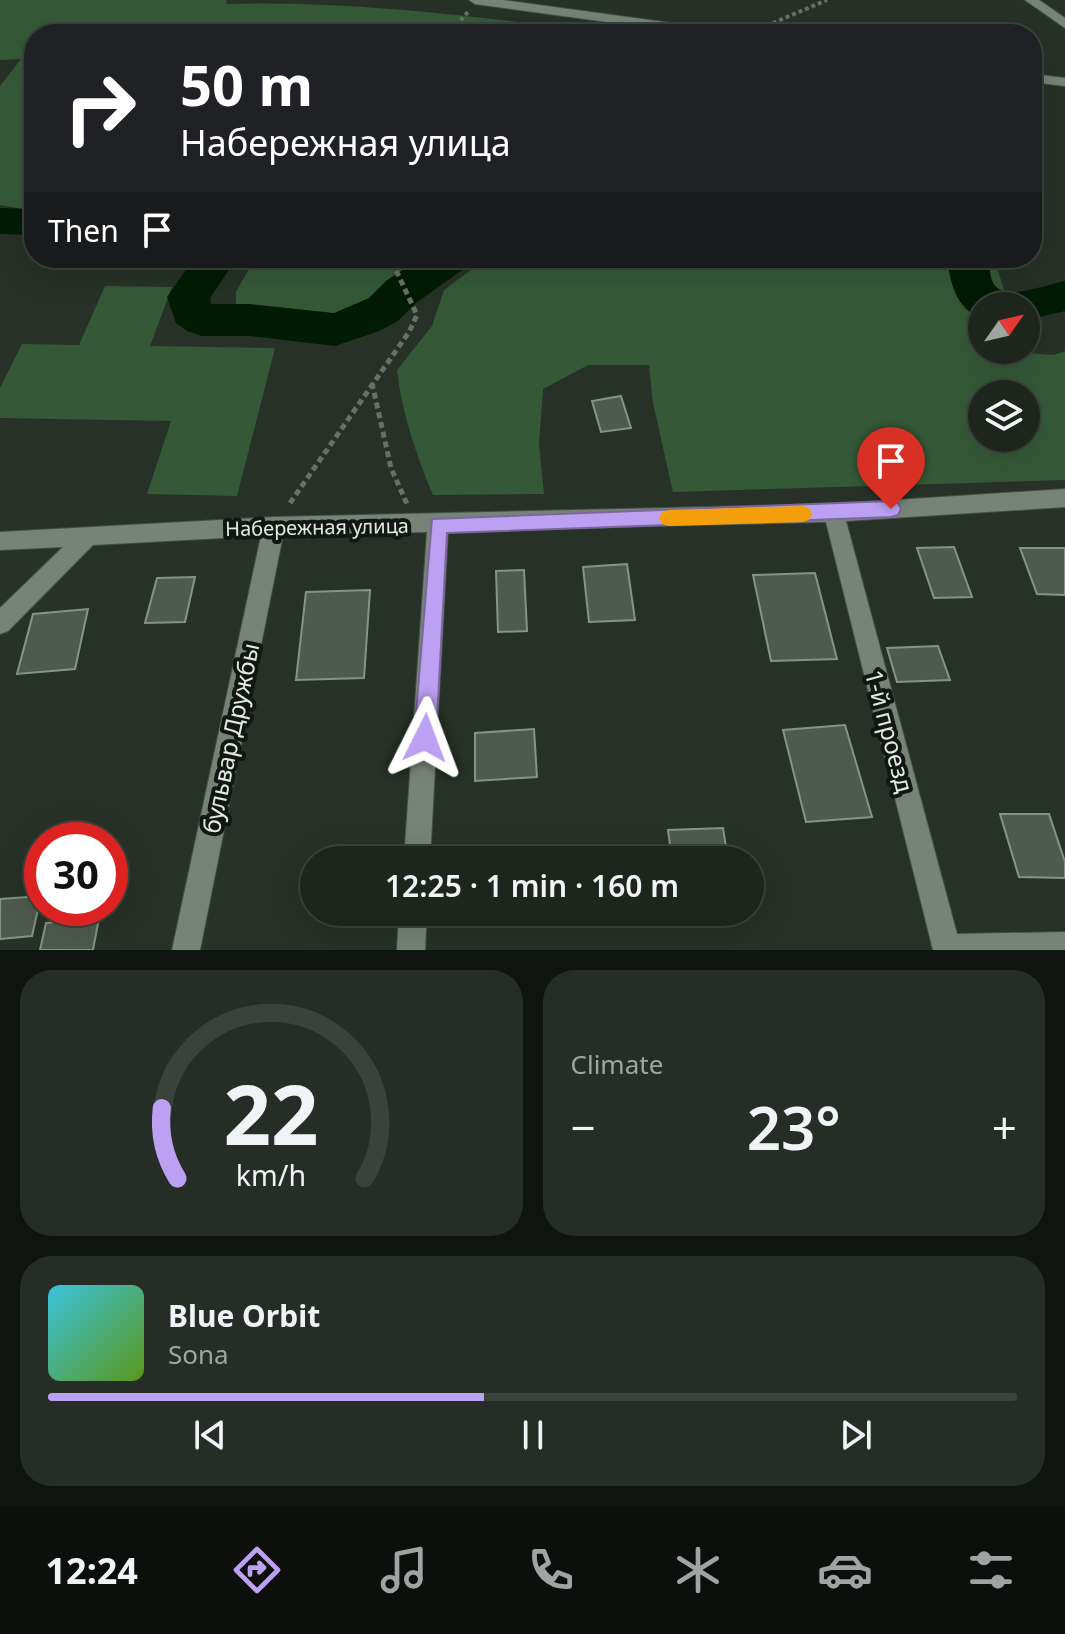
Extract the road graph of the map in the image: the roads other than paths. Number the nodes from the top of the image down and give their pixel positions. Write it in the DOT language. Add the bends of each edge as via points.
graph roads {
  1 [pos="1031,0"];
  2 [pos="473,4"];
  3 [pos="640,24"];
  4 [pos="1065,24"];
  5 [pos="1042,79"];
  6 [pos="1065,82"];
  7 [pos="1065,498"];
  8 [pos="834,513"];
  9 [pos="428,525"];
  10 [pos="274,526"];
  11 [pos="86,538"];
  12 [pos="0,541"];
  13 [pos="0,623"];
  14 [pos="417,846"];
  15 [pos="412,926"];
  16 [pos="1065,946"];
  17 [pos="947,949"];
  18 [pos="186,950"];
  19 [pos="411,950"];
  1 -- 4 [label="street"];
  2 -- 3 [label="street"];
  5 -- 6 [label="street"];
  7 -- 8 [label="street, Набережная улица"];
  8 -- 9 [label="street, Набережная улица"];
  8 -- 17 [label="street, 1-й проезд"];
  9 -- 10 [label="street, Набережная улица"];
  9 -- 14 [label="street"];
  10 -- 11 [label="street, Набережная улица"];
  10 -- 18 [label="street, бульвар Дружбы"];
  11 -- 12 [label="street, Набережная улица"];
  11 -- 13 [label="street"];
  15 -- 19 [label="street"];
  16 -- 17 [label="street, 1-й проезд"];
}
